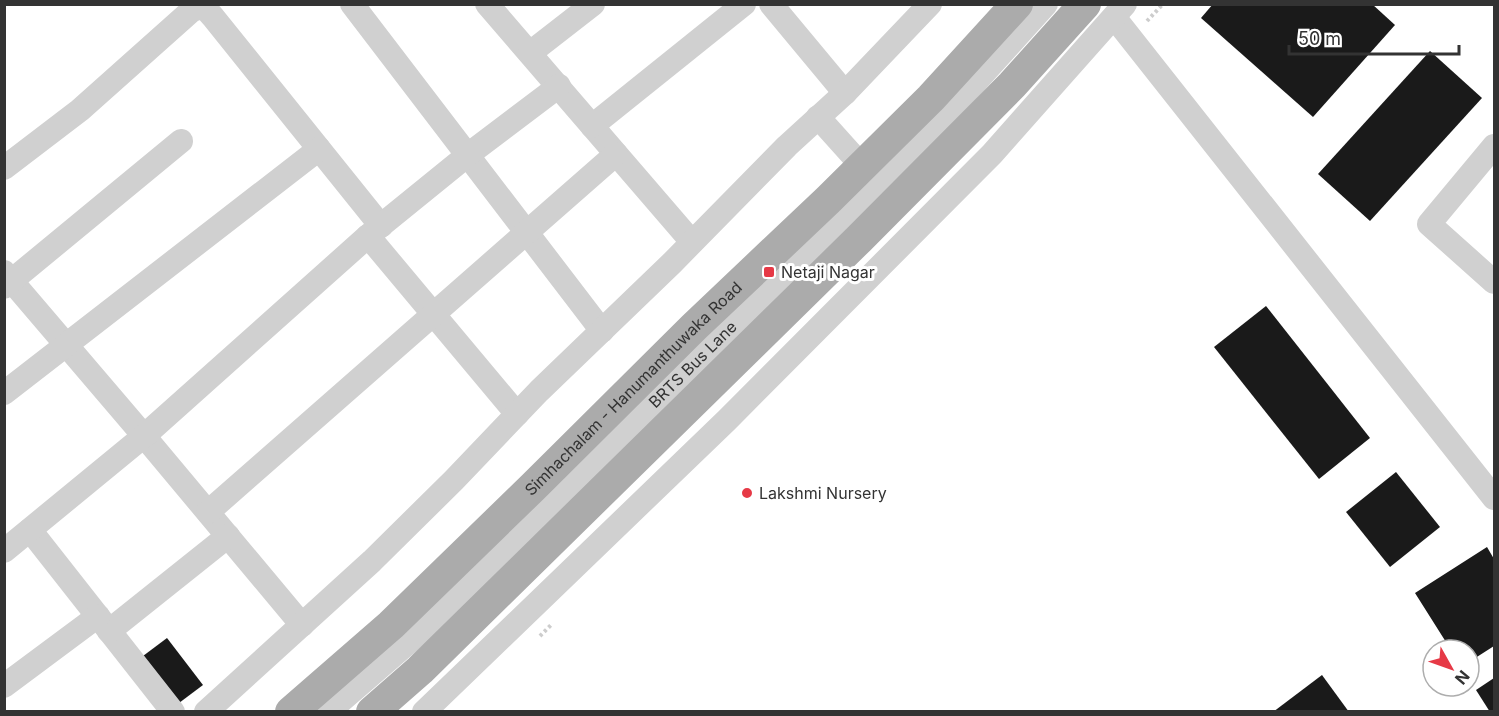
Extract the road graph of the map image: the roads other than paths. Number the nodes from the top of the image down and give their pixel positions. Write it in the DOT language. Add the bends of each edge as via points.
graph roads {
  1 [pos="352,4"];
  2 [pos="487,4"];
  3 [pos="593,4"];
  4 [pos="744,4"];
  5 [pos="771,4"];
  6 [pos="930,4"];
  7 [pos="1017,4"];
  8 [pos="1046,4"];
  9 [pos="1085,4"];
  10 [pos="1119,11"];
  11 [pos="530,53"];
  12 [pos="559,86"];
  13 [pos="845,93"];
  14 [pos="818,117"];
  15 [pos="592,126"];
  16 [pos="181,141"];
  17 [pos="1494,146"];
  18 [pos="320,149"];
  19 [pos="469,154"];
  20 [pos="616,154"];
  21 [pos="862,166"];
  22 [pos="4,168"];
  23 [pos="375,231"];
  24 [pos="527,231"];
  25 [pos="692,242"];
  26 [pos="7,281"];
  27 [pos="1494,282"];
  28 [pos="432,313"];
  29 [pos="602,331"];
  30 [pos="65,346"];
  31 [pos="4,393"];
  32 [pos="517,414"];
  33 [pos="144,436"];
  34 [pos="1494,498"];
  35 [pos="208,512"];
  36 [pos="14,536"];
  37 [pos="228,536"];
  38 [pos="103,623"];
  39 [pos="302,625"];
  40 [pos="4,686"];
  41 [pos="173,711"];
  42 [pos="206,711"];
  43 [pos="291,711"];
  44 [pos="328,711"];
  45 [pos="373,711"];
  46 [pos="424,711"];
  1 -- 19 [label="street"];
  2 -- 11 [label="street"];
  3 -- 11 [label="street"];
  4 -- 15 [label="street"];
  5 -- 13 [label="street"];
  6 -- 13 [label="street"];
  7 -- 21 [label="main road, Simhachalam - Hanumanthuwaka Road"];
  8 -- 44 [label="street, BRTS Bus Lane" via="945,116 418,634"];
  9 -- 45 [label="main road" via="1012,85 851,248 428,662"];
  10 -- 34 [label="street"];
  10 -- 46 [label="street" via="992,154 727,420"];
  11 -- 12 [label="street"];
  12 -- 15 [label="street"];
  12 -- 19 [label="street"];
  13 -- 14 [label="street"];
  14 -- 21 [label="street"];
  14 -- 25 [label="street"];
  15 -- 20 [label="street"];
  16 -- 26 [label="street"];
  17 -- 27 [label="street" via="1429,224"];
  18 -- 22 [label="street" via="213,17 199,7 80,110"];
  18 -- 23 [label="street"];
  18 -- 30 [label="street"];
  19 -- 23 [label="street"];
  19 -- 24 [label="street"];
  20 -- 24 [label="street"];
  20 -- 25 [label="street"];
  21 -- 43 [label="main road, Simhachalam - Hanumanthuwaka Road" via="391,625"];
  23 -- 28 [label="street"];
  23 -- 33 [label="street"];
  24 -- 28 [label="street"];
  24 -- 29 [label="street"];
  25 -- 29 [label="street"];
  26 -- 30 [label="street"];
  28 -- 32 [label="street"];
  28 -- 35 [label="street"];
  29 -- 32 [label="street"];
  30 -- 31 [label="street"];
  30 -- 33 [label="street"];
  32 -- 39 [label="street" via="405,529"];
  33 -- 35 [label="street"];
  33 -- 36 [label="street"];
  35 -- 37 [label="street"];
  36 -- 38 [label="street"];
  37 -- 38 [label="street"];
  37 -- 39 [label="street"];
  38 -- 40 [label="street"];
  38 -- 41 [label="street"];
  39 -- 42 [label="street"];
}
